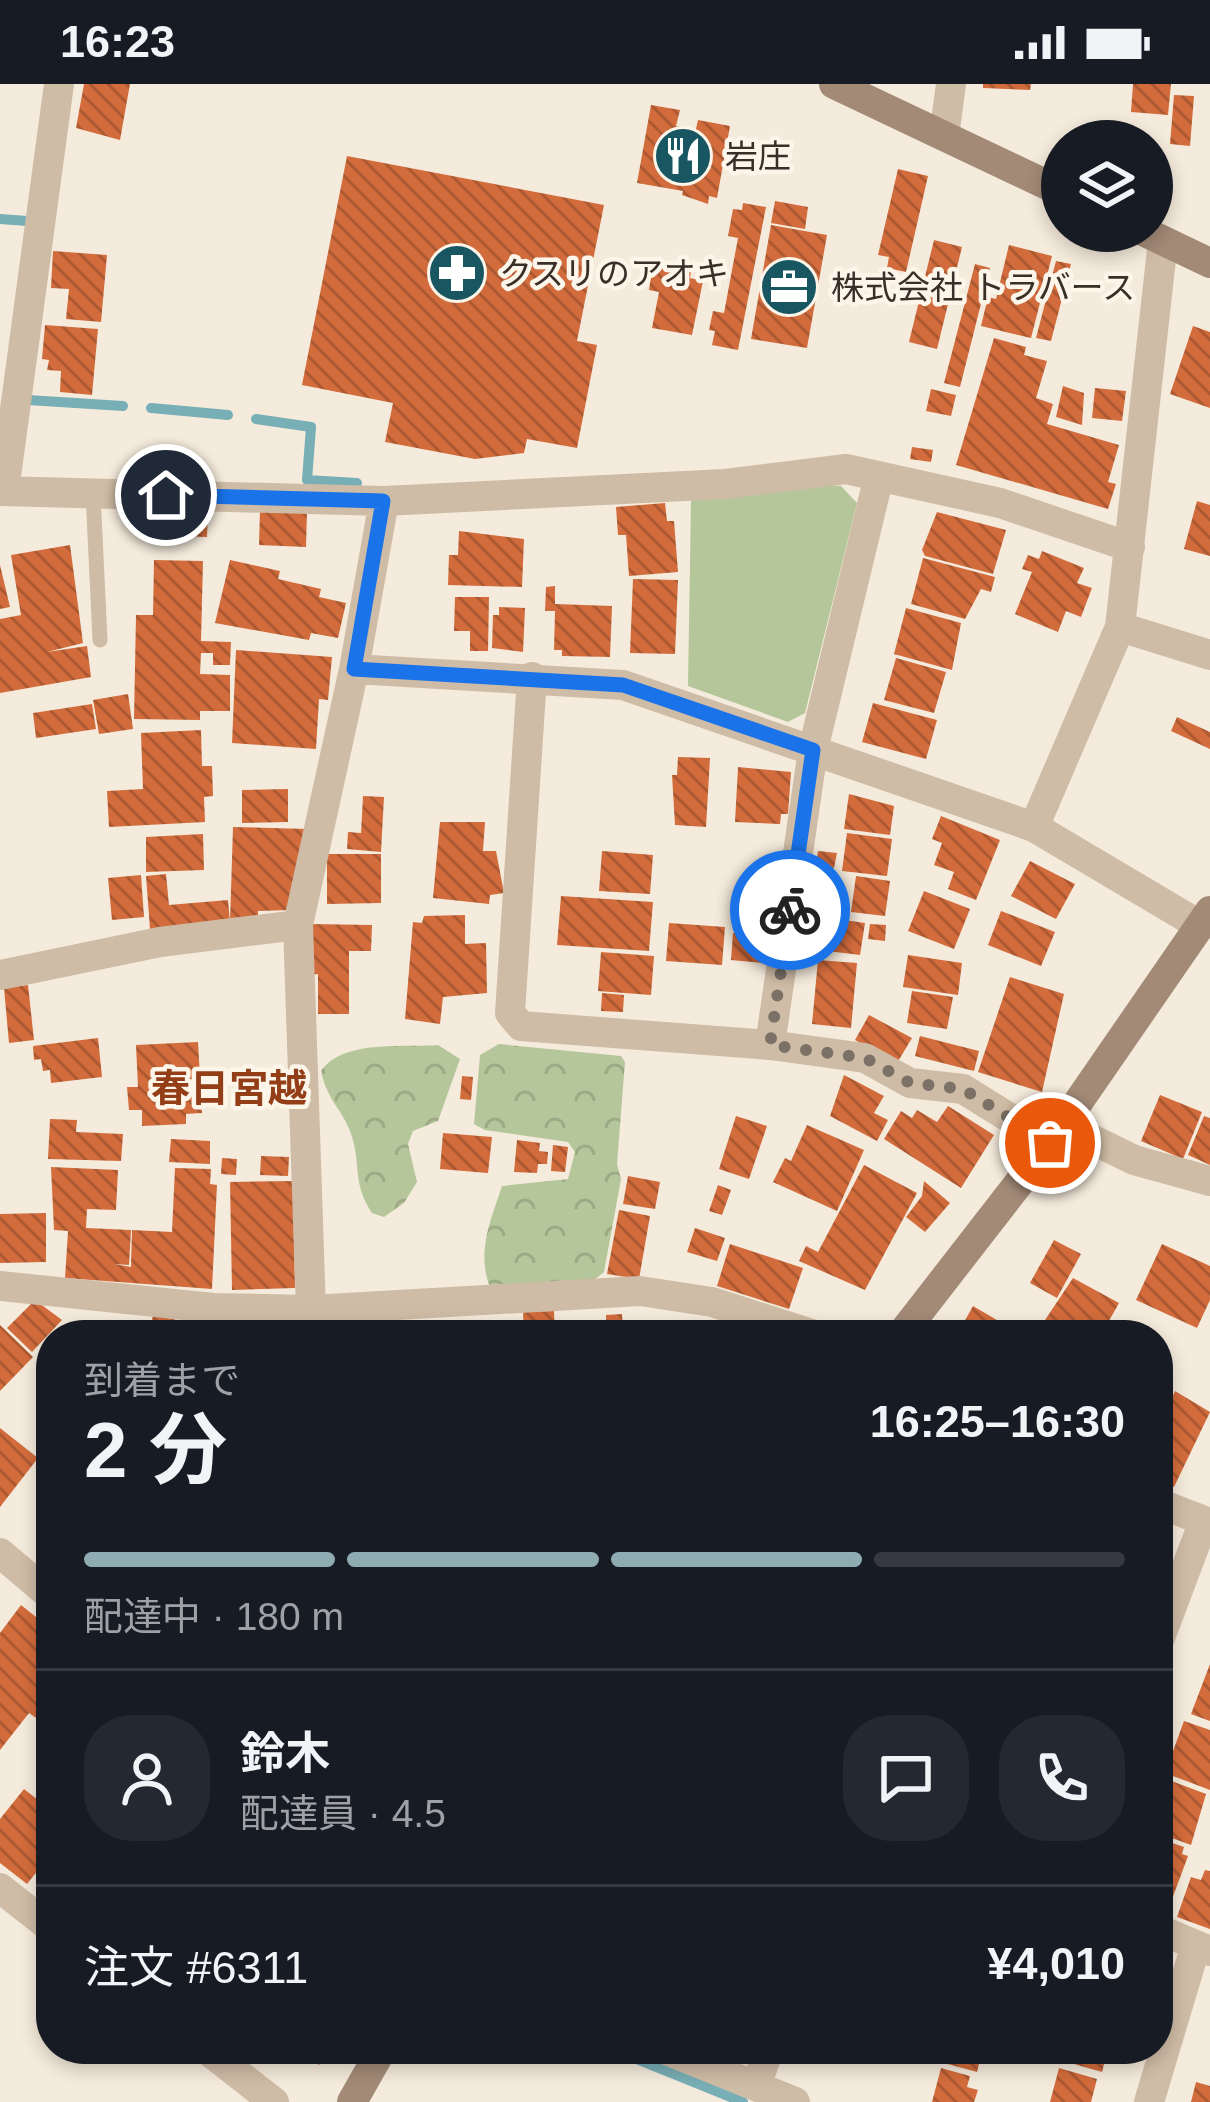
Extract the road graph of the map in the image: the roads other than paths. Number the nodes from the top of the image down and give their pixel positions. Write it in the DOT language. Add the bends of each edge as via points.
graph roads {
  1 [pos="59,84"];
  2 [pos="834,84"];
  3 [pos="951,84"];
  4 [pos="944,136"];
  5 [pos="1041,182"];
  6 [pos="1173,245"];
  7 [pos="1152,252"];
  8 [pos="1210,263"];
  9 [pos="9,382"];
  10 [pos="879,476"];
  11 [pos="2,491"];
  12 [pos="93,493"];
  13 [pos="383,501"];
  14 [pos="1130,548"];
  15 [pos="1120,627"];
  16 [pos="100,640"];
  17 [pos="1210,655"];
  18 [pos="354,669"];
  19 [pos="532,677"];
  20 [pos="813,750"];
  21 [pos="1034,827"];
  22 [pos="1206,918"];
  23 [pos="298,925"];
  24 [pos="0,975"];
  25 [pos="770,1045"];
  26 [pos="1057,1134"];
  27 [pos="1210,1181"];
  28 [pos="0,1286"];
  29 [pos="311,1310"];
  30 [pos="768,1320"];
  31 [pos="913,1320"];
  32 [pos="1173,1509"];
  33 [pos="1207,1522"];
  34 [pos="6,1570"];
  35 [pos="36,1587"];
  36 [pos="1173,1606"];
  37 [pos="0,1888"];
  38 [pos="36,1916"];
  39 [pos="1173,1935"];
  40 [pos="1203,1948"];
  41 [pos="1173,2034"];
  42 [pos="225,2064"];
  43 [pos="374,2064"];
  44 [pos="701,2064"];
  45 [pos="764,2064"];
  46 [pos="1162,2064"];
  47 [pos="756,2086"];
  48 [pos="274,2102"];
  49 [pos="352,2102"];
  50 [pos="795,2102"];
  51 [pos="1149,2102"];
  1 -- 9 [label="street"];
  2 -- 4 [label="street"];
  3 -- 4 [label="street"];
  4 -- 5 [label="street"];
  6 -- 8 [label="street"];
  7 -- 14 [label="street"];
  9 -- 11 [label="street"];
  10 -- 13 [label="street" via="846,469 725,484"];
  10 -- 14 [label="street" via="1000,503"];
  10 -- 20 [label="street"];
  11 -- 12 [label="street"];
  12 -- 13 [label="street"];
  12 -- 16 [label="lane"];
  13 -- 18 [label="street"];
  14 -- 15 [label="street"];
  15 -- 17 [label="street"];
  15 -- 21 [label="street"];
  18 -- 19 [label="street"];
  18 -- 23 [label="street"];
  19 -- 20 [label="street" via="623,685"];
  19 -- 25 [label="street" via="510,1013 521,1026"];
  20 -- 21 [label="street"];
  20 -- 25 [label="street"];
  21 -- 22 [label="street"];
  22 -- 26 [label="street"];
  23 -- 24 [label="street" via="160,942"];
  23 -- 29 [label="street"];
  25 -- 26 [label="street" via="865,1058 910,1083 963,1089"];
  26 -- 27 [label="street"];
  26 -- 31 [label="street"];
  28 -- 29 [label="street"];
  29 -- 30 [label="street" via="640,1291"];
  32 -- 33 [label="street"];
  33 -- 36 [label="street"];
  34 -- 35 [label="street"];
  37 -- 38 [label="street"];
  39 -- 40 [label="street"];
  40 -- 41 [label="street"];
  42 -- 48 [label="street"];
  43 -- 49 [label="street"];
  44 -- 47 [label="street"];
  45 -- 47 [label="street"];
  46 -- 51 [label="street"];
  47 -- 50 [label="street"];
}
